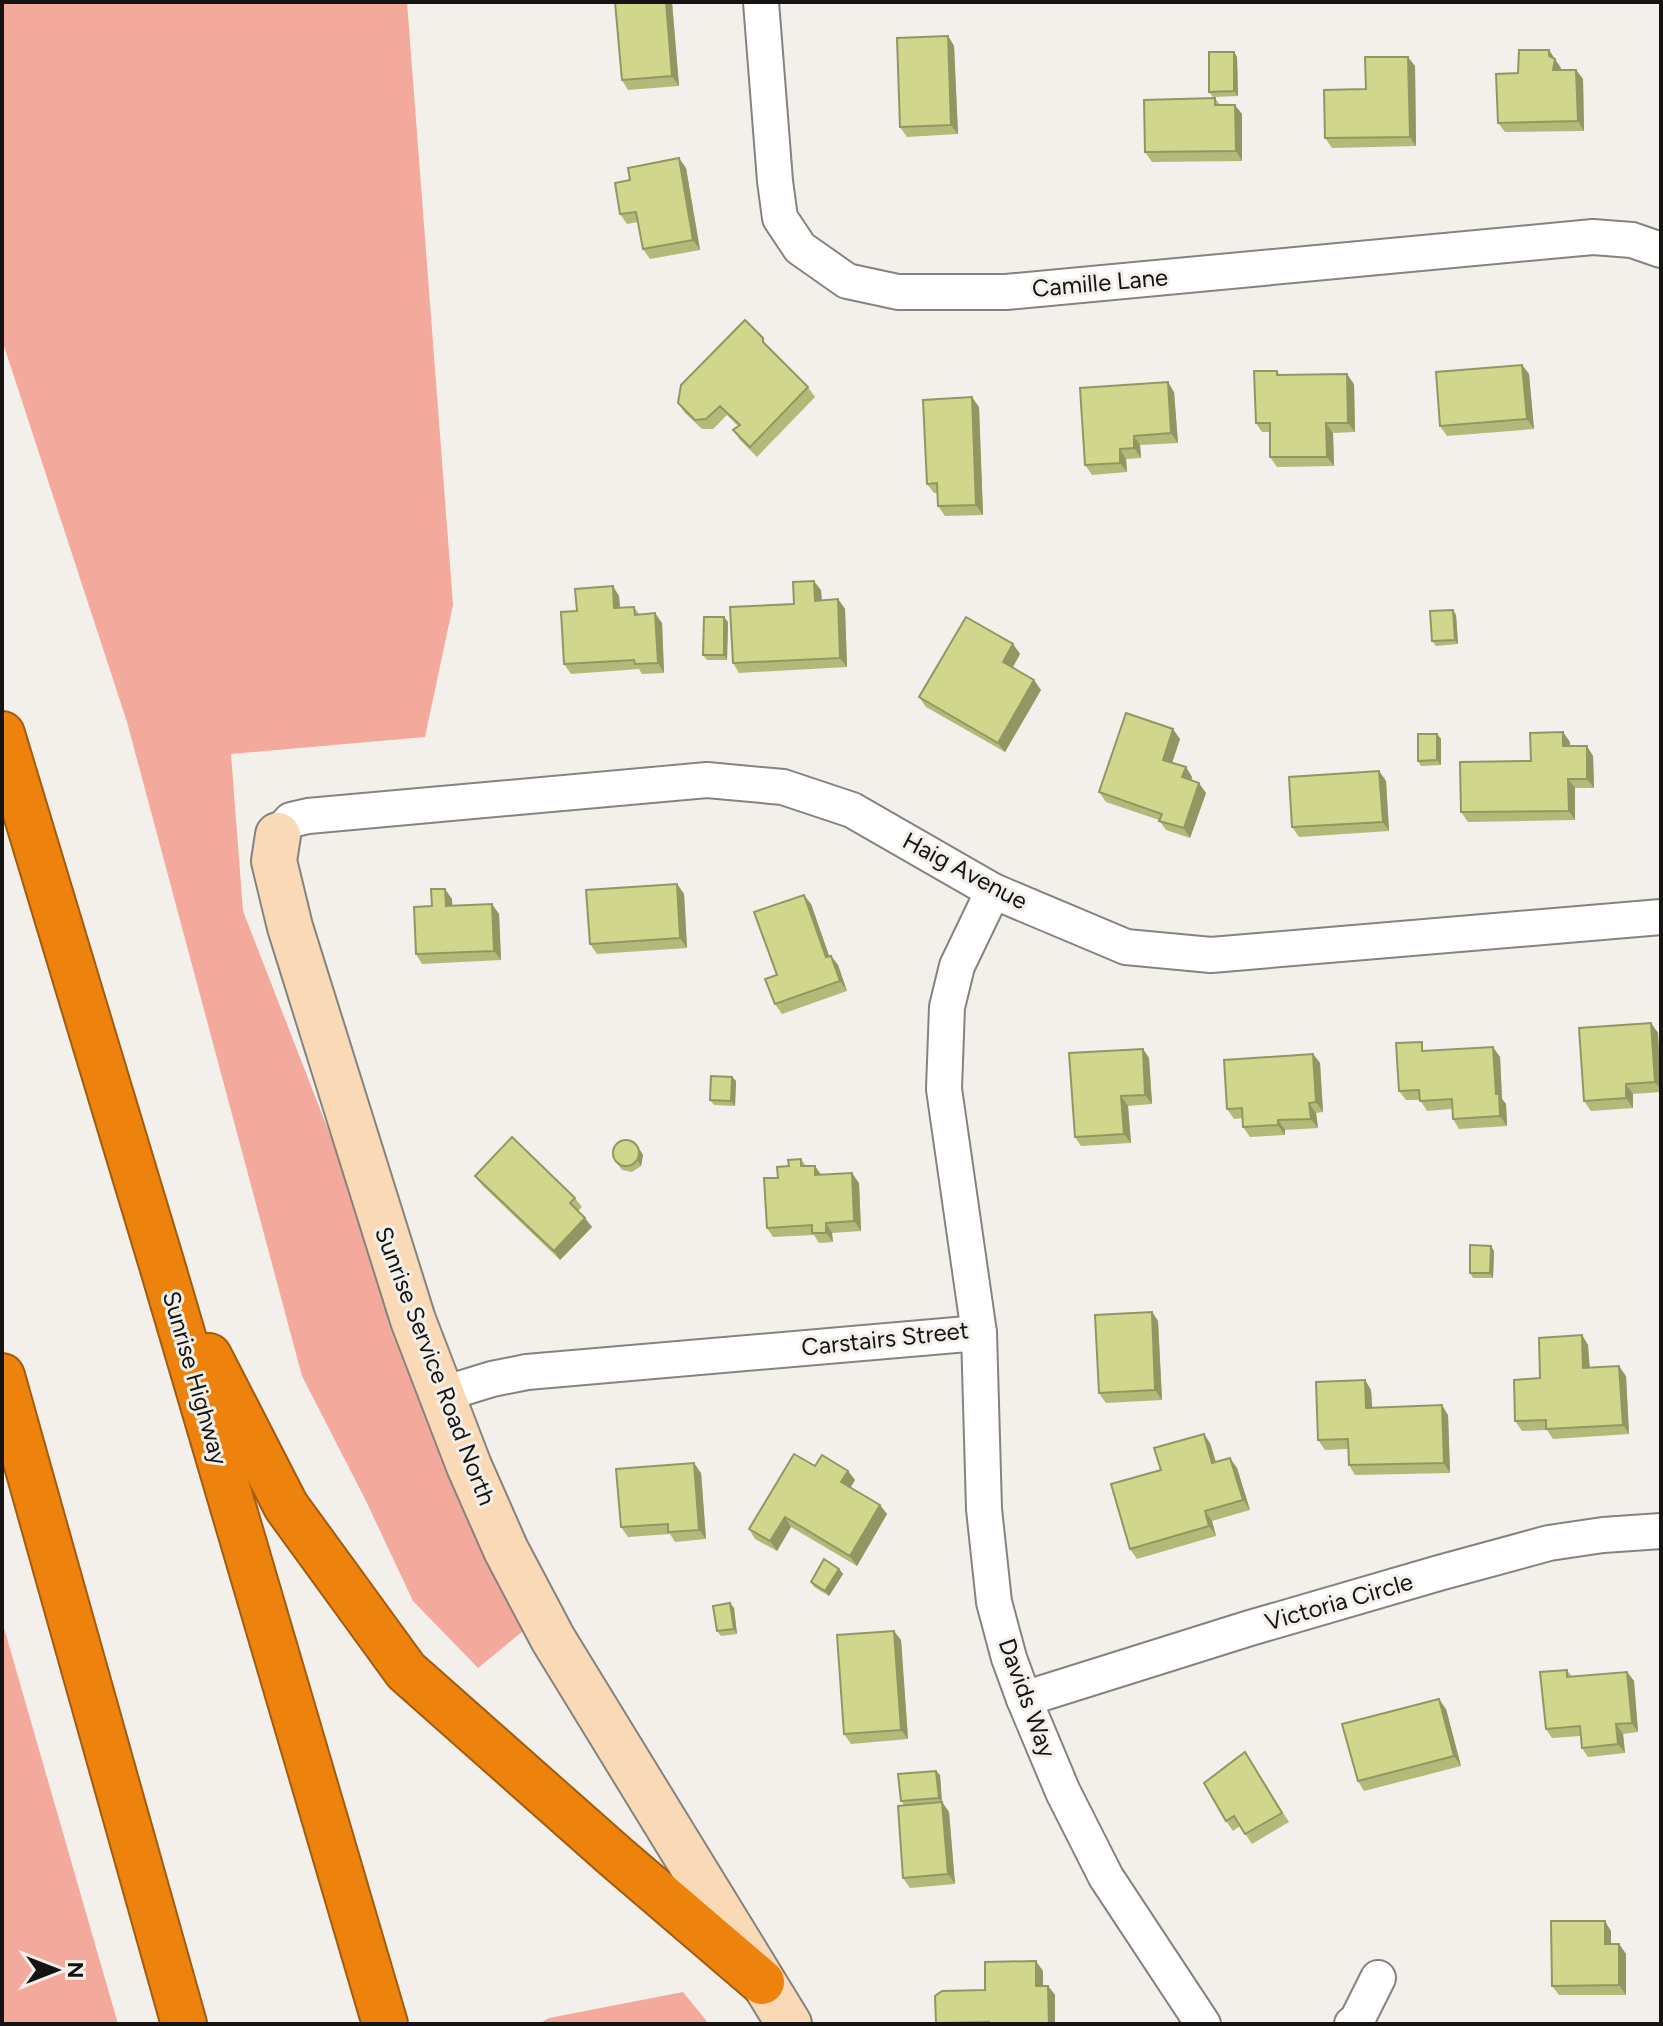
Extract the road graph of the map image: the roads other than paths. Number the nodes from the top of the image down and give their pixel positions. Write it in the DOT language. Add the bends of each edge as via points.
graph roads {
  1 [pos="761,2"];
  2 [pos="1661,250"];
  3 [pos="2,734"];
  4 [pos="278,835"];
  5 [pos="993,891"];
  6 [pos="1661,917"];
  7 [pos="162,1265"];
  8 [pos="979,1333"];
  9 [pos="2,1376"];
  10 [pos="440,1395"];
  11 [pos="1661,1531"];
  12 [pos="1024,1699"];
  13 [pos="1378,1978"];
  14 [pos="762,1982"];
  15 [pos="184,2024"];
  16 [pos="385,2024"];
  17 [pos="789,2024"];
  18 [pos="1203,2024"];
  19 [pos="1352,2024"];
  1 -- 2 [label="street, Camille Lane" via="780,218 800,248 847,281 898,292 1006,292 1593,237 1632,240"];
  3 -- 7 [label="highway, Sunrise Highway"];
  4 -- 5 [label="street, Haig Avenue" via="291,820 308,816 707,780 783,787 852,810"];
  4 -- 10 [label="street, Sunrise Service Road North" via="274,861 290,927"];
  5 -- 6 [label="street, Haig Avenue" via="1126,947 1211,955"];
  5 -- 8 [label="street, Carstairs Street" via="957,966 947,1007 944,1089"];
  7 -- 14 [label="highway" via="286,1506 406,1671"];
  7 -- 16 [label="highway, Sunrise Highway"];
  8 -- 10 [label="street, Carstairs Street" via="527,1372"];
  8 -- 12 [label="street, Davids Way" via="984,1509 994,1602"];
  9 -- 15 [label="highway"];
  10 -- 14 [label="street, Sunrise Service Road North" via="506,1550 553,1639"];
  11 -- 12 [label="street, Victoria Circle" via="1549,1543"];
  12 -- 18 [label="street, Davids Way" via="1106,1877"];
  13 -- 19 [label="street"];
  14 -- 17 [label="street, Sunrise Service Road North"];
}
